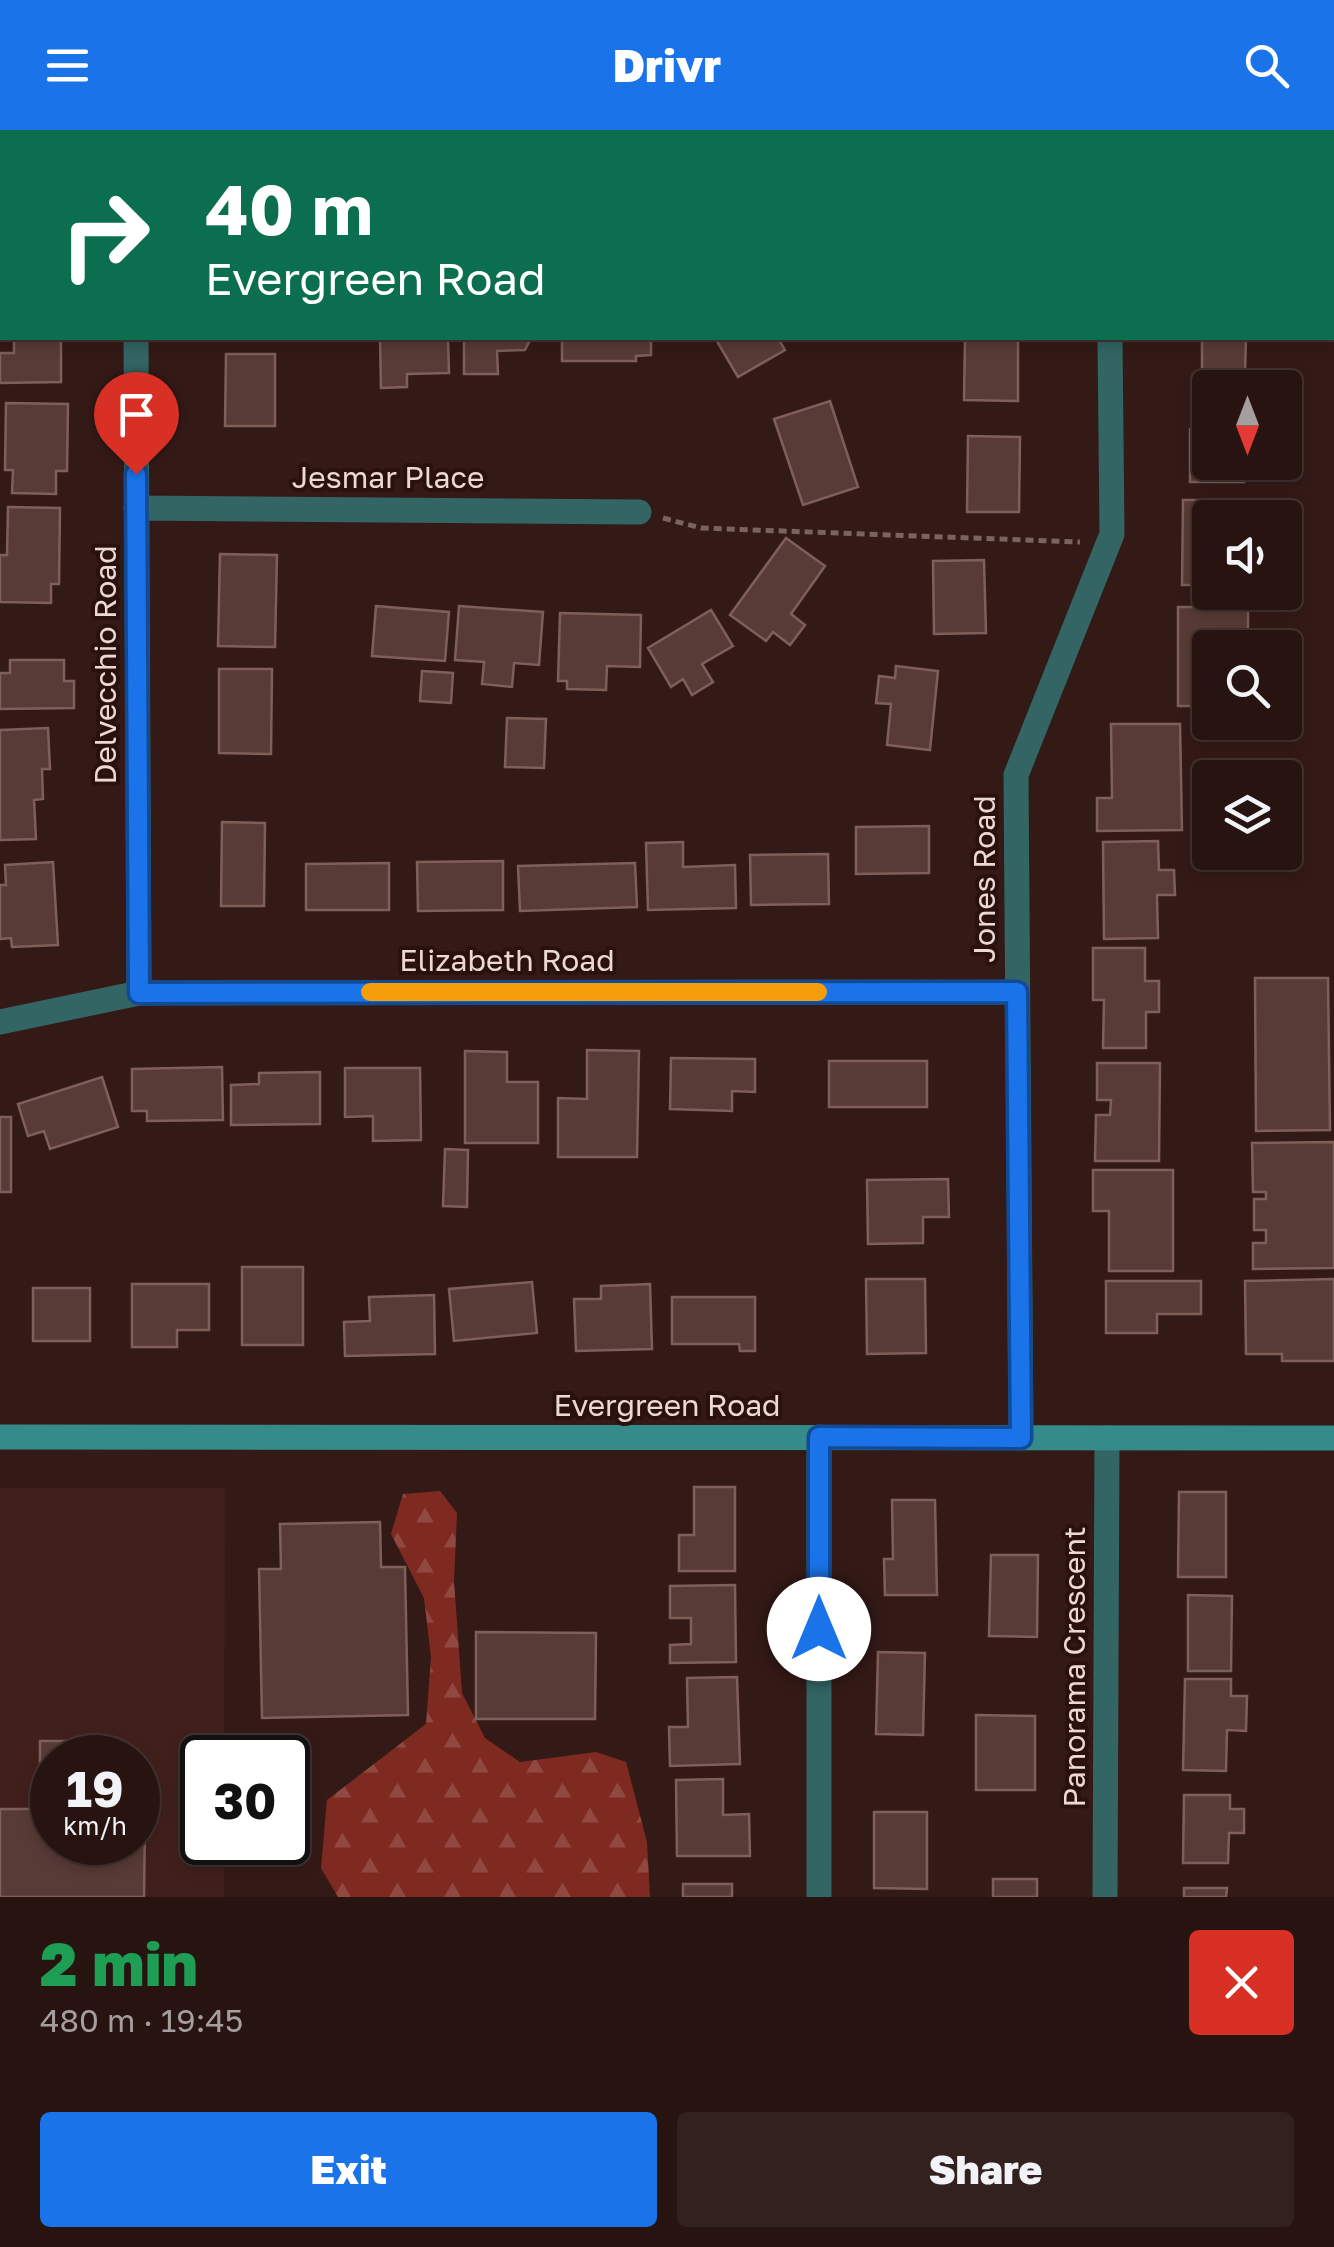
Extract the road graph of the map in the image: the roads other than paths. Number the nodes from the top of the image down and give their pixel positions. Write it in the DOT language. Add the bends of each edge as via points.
graph roads {
  1 [pos="136,340"];
  2 [pos="1110,340"];
  3 [pos="136,508"];
  4 [pos="639,512"];
  5 [pos="1017,992"];
  6 [pos="139,993"];
  7 [pos="0,1022"];
  8 [pos="0,1437"];
  9 [pos="819,1437"];
  10 [pos="1021,1438"];
  11 [pos="1107,1438"];
  12 [pos="1334,1438"];
  13 [pos="819,1897"];
  14 [pos="1105,1897"];
  1 -- 3 [label="street, Delvecchio Road"];
  2 -- 5 [label="street, Jones Road" via="1112,534 1016,776"];
  3 -- 4 [label="street, Jesmar Place"];
  3 -- 6 [label="street, Delvecchio Road"];
  5 -- 6 [label="street, Elizabeth Road"];
  5 -- 10 [label="street, Jones Road"];
  6 -- 7 [label="street, Elizabeth Road"];
  8 -- 9 [label="street, Evergreen Road"];
  9 -- 10 [label="street, Evergreen Road"];
  9 -- 13 [label="street"];
  10 -- 11 [label="street, Evergreen Road"];
  11 -- 12 [label="street, Evergreen Road"];
  11 -- 14 [label="street, Panorama Crescent"];
}
